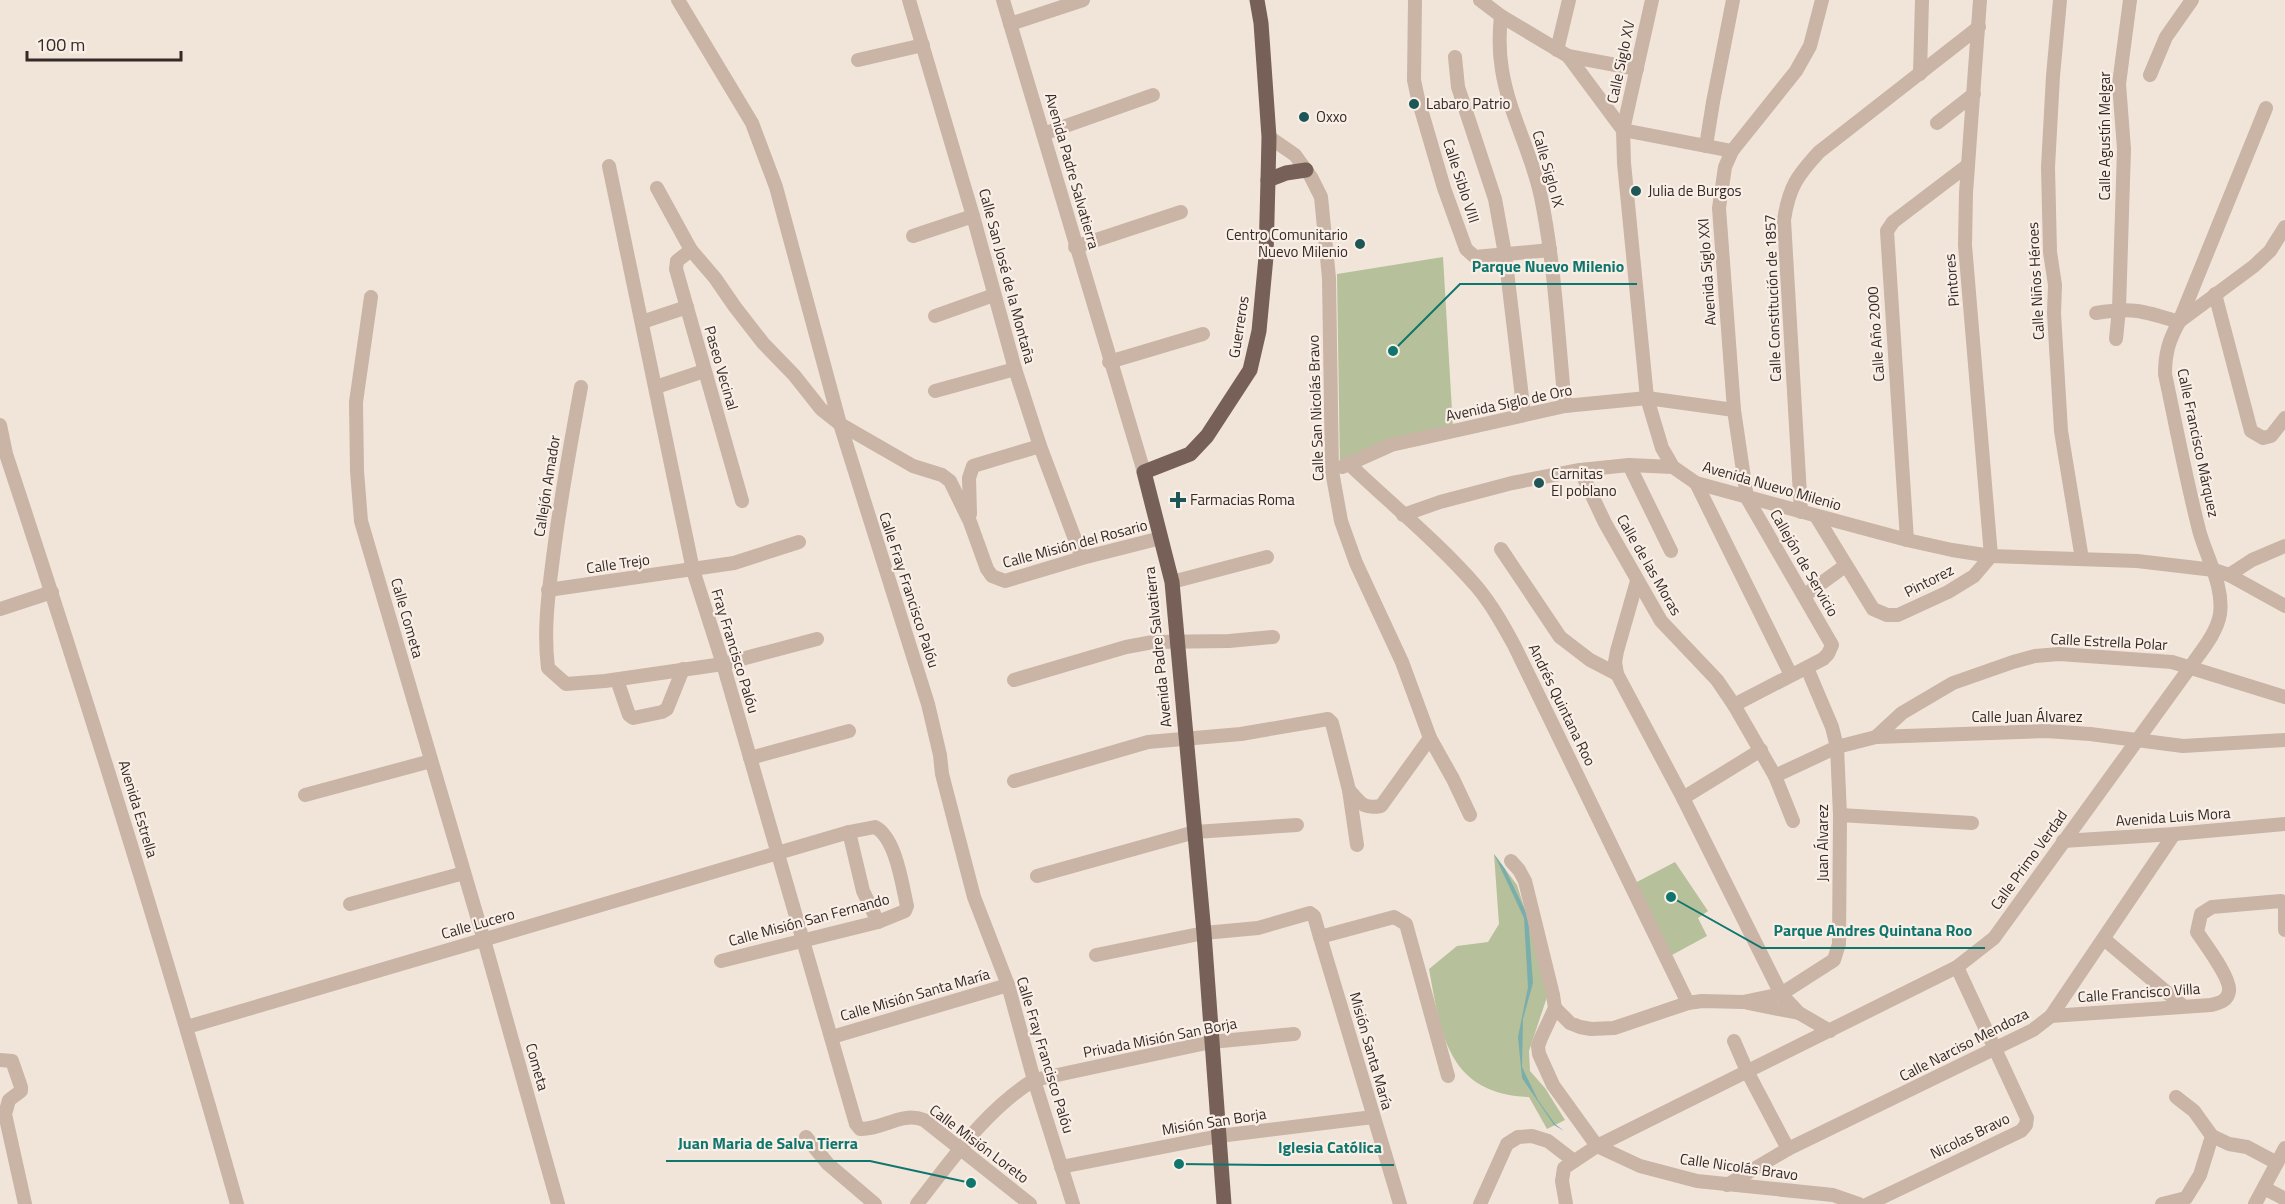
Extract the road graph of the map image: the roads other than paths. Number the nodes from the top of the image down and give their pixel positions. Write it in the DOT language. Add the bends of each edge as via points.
graph roads {
  1 [pos="678,0"];
  2 [pos="909,0"];
  3 [pos="1003,0"];
  4 [pos="1083,0"];
  5 [pos="1257,0"];
  6 [pos="1415,0"];
  7 [pos="1479,0"];
  8 [pos="1569,0"];
  9 [pos="1652,0"];
  10 [pos="1733,0"];
  11 [pos="1822,0"];
  12 [pos="1922,0"];
  13 [pos="1980,0"];
  14 [pos="2060,0"];
  15 [pos="2130,0"];
  16 [pos="2193,0"];
  17 [pos="1501,16"];
  18 [pos="1010,24"];
  19 [pos="1979,27"];
  20 [pos="922,45"];
  21 [pos="1562,53"];
  22 [pos="1455,57"];
  23 [pos="858,60"];
  24 [pos="1637,69"];
  25 [pos="1920,74"];
  26 [pos="2150,75"];
  27 [pos="1974,94"];
  28 [pos="1152,95"];
  29 [pos="2266,108"];
  30 [pos="1936,123"];
  31 [pos="1623,130"];
  32 [pos="1043,134"];
  33 [pos="1269,137"];
  34 [pos="1706,146"];
  35 [pos="1732,151"];
  36 [pos="1968,165"];
  37 [pos="609,166"];
  38 [pos="1306,170"];
  39 [pos="1268,180"];
  40 [pos="657,188"];
  41 [pos="1181,212"];
  42 [pos="973,216"];
  43 [pos="2285,226"];
  44 [pos="913,236"];
  45 [pos="1075,247"];
  46 [pos="1550,249"];
  47 [pos="691,250"];
  48 [pos="1505,254"];
  49 [pos="2215,294"];
  50 [pos="994,295"];
  51 [pos="372,297"];
  52 [pos="687,307"];
  53 [pos="2119,309"];
  54 [pos="2096,313"];
  55 [pos="935,316"];
  56 [pos="642,322"];
  57 [pos="2179,322"];
  58 [pos="1203,334"];
  59 [pos="2116,339"];
  60 [pos="1109,362"];
  61 [pos="1015,369"];
  62 [pos="704,371"];
  63 [pos="581,387"];
  64 [pos="656,387"];
  65 [pos="935,391"];
  66 [pos="1647,398"];
  67 [pos="1565,406"];
  68 [pos="1734,410"];
  69 [pos="1524,414"];
  70 [pos="2285,418"];
  71 [pos="840,424"];
  72 [pos="0,425"];
  73 [pos="1040,446"];
  74 [pos="1348,463"];
  75 [pos="1629,465"];
  76 [pos="1673,467"];
  77 [pos="1580,470"];
  78 [pos="1332,471"];
  79 [pos="1144,472"];
  80 [pos="1696,483"];
  81 [pos="1747,498"];
  82 [pos="742,501"];
  83 [pos="1801,512"];
  84 [pos="1403,515"];
  85 [pos="1816,516"];
  86 [pos="970,522"];
  87 [pos="1161,538"];
  88 [pos="1907,540"];
  89 [pos="799,542"];
  90 [pos="2285,546"];
  91 [pos="1501,549"];
  92 [pos="1671,551"];
  93 [pos="1991,556"];
  94 [pos="1267,557"];
  95 [pos="1082,558"];
  96 [pos="2082,559"];
  97 [pos="1845,566"];
  98 [pos="693,570"];
  99 [pos="2214,570"];
  100 [pos="2229,575"];
  101 [pos="1637,580"];
  102 [pos="1172,582"];
  103 [pos="548,590"];
  104 [pos="52,592"];
  105 [pos="1805,595"];
  106 [pos="2285,606"];
  107 [pos="0,609"];
  108 [pos="1273,637"];
  109 [pos="817,639"];
  110 [pos="1178,642"];
  111 [pos="723,664"];
  112 [pos="2191,666"];
  113 [pos="1806,668"];
  114 [pos="683,669"];
  115 [pos="1617,674"];
  116 [pos="1791,675"];
  117 [pos="617,680"];
  118 [pos="1014,680"];
  119 [pos="2285,697"];
  120 [pos="1734,705"];
  121 [pos="849,731"];
  122 [pos="1186,737"];
  123 [pos="1876,737"];
  124 [pos="1430,738"];
  125 [pos="2285,740"];
  126 [pos="2137,741"];
  127 [pos="1837,747"];
  128 [pos="1761,750"];
  129 [pos="750,758"];
  130 [pos="431,761"];
  131 [pos="1775,776"];
  132 [pos="1014,780"];
  133 [pos="1348,790"];
  134 [pos="305,795"];
  135 [pos="1683,798"];
  136 [pos="1840,814"];
  137 [pos="1470,815"];
  138 [pos="1793,821"];
  139 [pos="1972,823"];
  140 [pos="2285,824"];
  141 [pos="1297,825"];
  142 [pos="849,832"];
  143 [pos="1195,832"];
  144 [pos="2174,834"];
  145 [pos="2062,841"];
  146 [pos="1357,845"];
  147 [pos="778,854"];
  148 [pos="1511,861"];
  149 [pos="464,873"];
  150 [pos="1037,876"];
  151 [pos="350,904"];
  152 [pos="905,911"];
  153 [pos="878,922"];
  154 [pos="2285,930"];
  155 [pos="1204,933"];
  156 [pos="1320,936"];
  157 [pos="2104,939"];
  158 [pos="484,940"];
  159 [pos="803,940"];
  160 [pos="1096,956"];
  161 [pos="721,961"];
  162 [pos="1957,967"];
  163 [pos="1008,985"];
  164 [pos="1781,994"];
  165 [pos="1743,1002"];
  166 [pos="1688,1003"];
  167 [pos="2183,1006"];
  168 [pos="1555,1008"];
  169 [pos="1799,1013"];
  170 [pos="2051,1016"];
  171 [pos="187,1027"];
  172 [pos="1830,1031"];
  173 [pos="1294,1034"];
  174 [pos="832,1037"];
  175 [pos="1734,1041"];
  176 [pos="1211,1042"];
  177 [pos="1996,1049"];
  178 [pos="0,1060"];
  179 [pos="1747,1071"];
  180 [pos="1448,1076"];
  181 [pos="1034,1080"];
  182 [pos="2176,1097"];
  183 [pos="906,1117"];
  184 [pos="1373,1117"];
  185 [pos="1219,1136"];
  186 [pos="2212,1136"];
  187 [pos="806,1137"];
  188 [pos="1597,1146"];
  189 [pos="2285,1148"];
  190 [pos="1788,1149"];
  191 [pos="959,1150"];
  192 [pos="2277,1163"];
  193 [pos="1569,1165"];
  194 [pos="1061,1167"];
  195 [pos="1727,1185"];
  196 [pos="2264,1188"];
  197 [pos="2285,1199"];
  198 [pos="25,1204"];
  199 [pos="237,1204"];
  200 [pos="558,1204"];
  201 [pos="875,1204"];
  202 [pos="917,1204"];
  203 [pos="1030,1204"];
  204 [pos="1073,1204"];
  205 [pos="1224,1204"];
  206 [pos="1400,1204"];
  207 [pos="1480,1204"];
  208 [pos="1566,1204"];
  209 [pos="1859,1204"];
  210 [pos="1868,1204"];
  211 [pos="2162,1204"];
  212 [pos="2256,1204"];
  1 -- 71 [label="street, Calle Fray Francisco Palóu" via="752,123 776,187"];
  2 -- 20 [label="street, Calle San José de la Montaña"];
  3 -- 18 [label="street, Avenida Padre Salvatierra"];
  4 -- 18 [label="street"];
  5 -- 33 [label="main road, Guerreros"];
  6 -- 48 [label="street, Calle Siblo VIII" via="1414,80 1444,188 1470,255"];
  7 -- 17 [label="street"];
  8 -- 21 [label="street"];
  9 -- 24 [label="street, Calle Siglo XV"];
  10 -- 34 [label="street"];
  11 -- 35 [label="street, Avenida Siglo XXI" via="1810,46 1796,71"];
  12 -- 25 [label="street"];
  13 -- 19 [label="street, Pintores"];
  14 -- 96 [label="street, Calle Niños Héroes" via="2048,167 2050,252 2061,431"];
  15 -- 53 [label="street, Calle Agustín Melgar" via="2119,84 2124,149"];
  16 -- 26 [label="street" via="2166,37"];
  17 -- 21 [label="street"];
  17 -- 46 [label="street, Calle Siglo IX" via="1502,71 1541,195"];
  18 -- 32 [label="street, Avenida Padre Salvatierra"];
  19 -- 25 [label="street, Calle Constitución de 1857"];
  19 -- 27 [label="street, Pintores"];
  20 -- 23 [label="street"];
  20 -- 42 [label="street, Calle San José de la Montaña"];
  21 -- 24 [label="street"];
  21 -- 31 [label="street"];
  22 -- 48 [label="street" via="1458,87 1494,200"];
  24 -- 31 [label="street, Calle Siglo XV"];
  25 -- 83 [label="street, Calle Constitución de 1857" via="1819,152 1793,183 1788,197 1784,220"];
  27 -- 30 [label="street"];
  27 -- 36 [label="street, Pintores"];
  28 -- 32 [label="street"];
  29 -- 57 [label="street, Calle Francisco Márquez"];
  31 -- 34 [label="street"];
  31 -- 66 [label="street, Avenida Nuevo Milenio"];
  32 -- 45 [label="street, Avenida Padre Salvatierra"];
  33 -- 38 [label="street, Calle San Nicolás Bravo" via="1295,155"];
  33 -- 39 [label="main road, Guerreros"];
  34 -- 35 [label="street"];
  35 -- 68 [label="street, Avenida Siglo XXI" via="1725,167 1719,208"];
  36 -- 88 [label="street, Calle Año 2000" via="1893,222 1887,231"];
  36 -- 93 [label="street, Pintores" via="1965,244"];
  37 -- 56 [label="street, Fray Francisco Palóu"];
  38 -- 39 [label="main road"];
  38 -- 78 [label="street, Calle San Nicolás Bravo" via="1321,197 1329,278"];
  39 -- 79 [label="main road, Guerreros" via="1259,331 1250,370 1207,436 1190,454"];
  40 -- 47 [label="street"];
  41 -- 45 [label="street"];
  42 -- 44 [label="street"];
  42 -- 50 [label="street, Calle San José de la Montaña"];
  43 -- 49 [label="street" via="2270,251"];
  45 -- 60 [label="street, Avenida Padre Salvatierra"];
  46 -- 48 [label="street, Calle Siblo VIII"];
  46 -- 67 [label="street, Calle Siglo IX"];
  47 -- 52 [label="street, Paseo Vecinal" via="677,261 676,269"];
  47 -- 71 [label="street" via="763,343 821,409"];
  48 -- 69 [label="street"];
  49 -- 57 [label="street"];
  49 -- 70 [label="street" via="2250,431 2263,438 2271,436"];
  50 -- 55 [label="street"];
  50 -- 61 [label="street, Calle San José de la Montaña"];
  51 -- 130 [label="street, Calle Cometa" via="356,402 361,520"];
  52 -- 56 [label="street"];
  52 -- 62 [label="street, Paseo Vecinal"];
  53 -- 54 [label="street"];
  53 -- 57 [label="street" via="2138,310"];
  53 -- 59 [label="street, Calle Agustín Melgar"];
  56 -- 64 [label="street, Fray Francisco Palóu"];
  57 -- 99 [label="street, Calle Francisco Márquez" via="2165,354 2165,374 2200,532"];
  58 -- 60 [label="street"];
  60 -- 79 [label="street, Avenida Padre Salvatierra"];
  61 -- 65 [label="street"];
  61 -- 73 [label="street, Calle San José de la Montaña"];
  62 -- 64 [label="street"];
  62 -- 82 [label="street, Paseo Vecinal"];
  63 -- 103 [label="street, Callejón Amador" via="564,471"];
  64 -- 98 [label="street, Fray Francisco Palóu"];
  66 -- 67 [label="street, Avenida Siglo de Oro"];
  66 -- 68 [label="street, Avenida Siglo de Oro"];
  66 -- 76 [label="street, Avenida Nuevo Milenio" via="1662,448"];
  67 -- 69 [label="street, Avenida Siglo de Oro"];
  68 -- 81 [label="street, Avenida Siglo XXI"];
  69 -- 74 [label="street, Avenida Siglo de Oro" via="1391,445"];
  71 -- 86 [label="street" via="913,466 950,481"];
  71 -- 163 [label="street, Calle Fray Francisco Palóu" via="928,704 974,897"];
  72 -- 104 [label="street, Avenida Estrella"];
  73 -- 86 [label="street" via="973,466 969,478"];
  73 -- 95 [label="street, Calle San José de la Montaña"];
  74 -- 78 [label="street, Avenida Siglo de Oro"];
  74 -- 84 [label="street, Andrés Quintana Roo"];
  75 -- 76 [label="street"];
  75 -- 77 [label="street"];
  75 -- 92 [label="street"];
  76 -- 80 [label="street, Avenida Nuevo Milenio"];
  77 -- 84 [label="street" via="1512,483"];
  77 -- 101 [label="street, Calle de las Moras"];
  78 -- 124 [label="street, Calle San Nicolás Bravo" via="1341,520 1356,563 1402,662"];
  79 -- 87 [label="main road, Avenida Padre Salvatierra"];
  80 -- 81 [label="street, Avenida Nuevo Milenio"];
  80 -- 116 [label="street"];
  81 -- 83 [label="street, Avenida Nuevo Milenio"];
  81 -- 105 [label="street, Callejón de Servicio"];
  83 -- 85 [label="street, Avenida Nuevo Milenio"];
  84 -- 166 [label="street, Andrés Quintana Roo" via="1463,573 1495,611"];
  85 -- 88 [label="street, Avenida Nuevo Milenio"];
  85 -- 97 [label="street"];
  86 -- 95 [label="street, Calle Misión del Rosario" via="987,569 998,580"];
  87 -- 95 [label="street, Calle Misión del Rosario"];
  87 -- 102 [label="main road, Avenida Padre Salvatierra"];
  88 -- 93 [label="street, Avenida Nuevo Milenio"];
  89 -- 98 [label="street, Calle Trejo" via="734,563"];
  90 -- 100 [label="street"];
  91 -- 115 [label="street" via="1560,637"];
  93 -- 96 [label="street, Avenida Nuevo Milenio"];
  93 -- 97 [label="street, Pintorez" via="1974,576 1898,615 1873,609"];
  94 -- 102 [label="street"];
  96 -- 99 [label="street, Avenida Nuevo Milenio"];
  97 -- 105 [label="street"];
  98 -- 103 [label="street, Calle Trejo"];
  98 -- 111 [label="street, Fray Francisco Palóu"];
  99 -- 100 [label="street, Avenida Nuevo Milenio"];
  99 -- 112 [label="street, Calle Primo Verdad" via="2220,616"];
  100 -- 106 [label="street, Avenida Nuevo Milenio"];
  101 -- 115 [label="street" via="1617,651"];
  101 -- 120 [label="street, Calle de las Moras" via="1661,621 1717,680"];
  102 -- 110 [label="main road, Avenida Padre Salvatierra"];
  103 -- 117 [label="street, Callejón Amador" via="548,668 566,684"];
  104 -- 107 [label="street"];
  104 -- 171 [label="street, Avenida Estrella"];
  105 -- 113 [label="street, Callejón de Servicio" via="1832,645 1823,659"];
  108 -- 110 [label="street"];
  109 -- 111 [label="street, Callejón Amador"];
  110 -- 118 [label="street" via="1126,647"];
  110 -- 122 [label="main road, Avenida Padre Salvatierra"];
  111 -- 114 [label="street, Callejón Amador"];
  111 -- 129 [label="street, Fray Francisco Palóu"];
  112 -- 119 [label="street, Calle Estrella Polar"];
  112 -- 123 [label="street, Calle Estrella Polar" via="2157,660 2036,656 1953,683 1902,713"];
  112 -- 126 [label="street, Calle Primo Verdad"];
  113 -- 116 [label="street"];
  113 -- 127 [label="street, Juan Álvarez"];
  114 -- 117 [label="street, Callejón Amador"];
  114 -- 117 [label="street" via="667,709 633,718"];
  115 -- 135 [label="street"];
  116 -- 120 [label="street"];
  120 -- 128 [label="street, Calle de las Moras"];
  121 -- 129 [label="street"];
  122 -- 132 [label="street" via="1148,742"];
  122 -- 133 [label="street" via="1241,734 1328,719"];
  122 -- 143 [label="main road, Avenida Padre Salvatierra"];
  123 -- 126 [label="street, Calle Juan Álvarez" via="2046,731"];
  123 -- 127 [label="street, Calle Juan Álvarez"];
  124 -- 133 [label="street" via="1382,806 1362,805"];
  124 -- 137 [label="street, Calle San Nicolás Bravo"];
  125 -- 126 [label="street, Calle Juan Álvarez" via="2183,746"];
  126 -- 145 [label="street, Calle Primo Verdad"];
  127 -- 131 [label="street, Calle Juan Álvarez"];
  127 -- 136 [label="street, Juan Álvarez"];
  128 -- 131 [label="street, Calle de las Moras"];
  128 -- 135 [label="street"];
  129 -- 147 [label="street, Fray Francisco Palóu"];
  130 -- 134 [label="street"];
  130 -- 149 [label="street, Calle Cometa"];
  131 -- 138 [label="street, Calle de las Moras"];
  133 -- 146 [label="street"];
  135 -- 164 [label="street"];
  136 -- 139 [label="street"];
  136 -- 164 [label="street, Juan Álvarez" via="1838,952 1834,960"];
  140 -- 144 [label="street, Avenida Luis Mora"];
  141 -- 143 [label="street"];
  142 -- 147 [label="street, Calle Lucero"];
  142 -- 152 [label="street, Calle Lucero" via="875,826 881,830 894,852"];
  142 -- 153 [label="street" via="863,891"];
  143 -- 150 [label="street"];
  143 -- 155 [label="main road, Avenida Padre Salvatierra"];
  144 -- 145 [label="street, Avenida Luis Mora"];
  144 -- 157 [label="street, Calle Narciso Mendoza"];
  145 -- 162 [label="street, Calle Primo Verdad" via="1994,938"];
  147 -- 158 [label="street, Calle Lucero"];
  147 -- 159 [label="street, Fray Francisco Palóu"];
  148 -- 168 [label="street" via="1525,881"];
  149 -- 151 [label="street"];
  149 -- 158 [label="street, Calle Cometa"];
  152 -- 153 [label="street, Calle Misión San Fernando"];
  153 -- 159 [label="street, Calle Misión San Fernando"];
  154 -- 167 [label="street, Calle Francisco Villa" via="2285,904 2281,901 2212,908 2200,914 2197,932 2230,990 2221,1003"];
  155 -- 156 [label="street, Misión Santa María" via="1258,928 1310,913"];
  155 -- 160 [label="street"];
  155 -- 176 [label="main road, Avenida Padre Salvatierra"];
  156 -- 180 [label="street" via="1394,917 1406,924"];
  156 -- 184 [label="street, Misión Santa María"];
  157 -- 167 [label="street"];
  157 -- 170 [label="street, Calle Narciso Mendoza"];
  158 -- 171 [label="street, Calle Lucero"];
  158 -- 200 [label="street, Cometa"];
  159 -- 161 [label="street, Calle Misión San Fernando"];
  159 -- 174 [label="street, Fray Francisco Palóu"];
  162 -- 172 [label="street, Calle Primo Verdad"];
  162 -- 177 [label="street, Nicolas Bravo"];
  163 -- 174 [label="street, Calle Misión Santa María"];
  163 -- 181 [label="street, Calle Fray Francisco Palóu"];
  164 -- 165 [label="street"];
  164 -- 169 [label="street"];
  165 -- 166 [label="street"];
  165 -- 169 [label="street"];
  166 -- 168 [label="street" via="1614,1028 1591,1029 1570,1023"];
  167 -- 170 [label="street, Calle Francisco Villa"];
  168 -- 188 [label="street, Calle Nicolás Bravo" via="1538,1046 1539,1054 1553,1085"];
  169 -- 172 [label="street"];
  170 -- 177 [label="street, Calle Narciso Mendoza"];
  171 -- 199 [label="street, Avenida Estrella"];
  172 -- 179 [label="street, Calle Primo Verdad"];
  173 -- 176 [label="street, Privada Misión San Borja"];
  174 -- 183 [label="street, Fray Francisco Palóu" via="860,1129"];
  175 -- 179 [label="street"];
  176 -- 181 [label="street, Privada Misión San Borja"];
  176 -- 185 [label="main road, Avenida Padre Salvatierra"];
  177 -- 190 [label="street, Calle Narciso Mendoza"];
  177 -- 210 [label="street, Nicolas Bravo" via="2027,1118 2026,1125 2021,1131"];
  178 -- 198 [label="street" via="12,1061 21,1088 9,1100 5,1114"];
  179 -- 188 [label="street, Calle Primo Verdad"];
  179 -- 190 [label="street"];
  181 -- 191 [label="street" via="1003,1102"];
  181 -- 194 [label="street, Calle Fray Francisco Palóu"];
  182 -- 186 [label="street" via="2194,1111"];
  183 -- 191 [label="street, Calle Misión Loreto" via="924,1120"];
  184 -- 185 [label="street, Misión San Borja"];
  184 -- 206 [label="street, Misión Santa María"];
  185 -- 194 [label="street, Misión San Borja"];
  185 -- 205 [label="main road, Avenida Padre Salvatierra"];
  186 -- 192 [label="street" via="2247,1147"];
  186 -- 211 [label="street" via="2200,1175 2186,1198"];
  187 -- 201 [label="street" via="828,1164"];
  188 -- 193 [label="street, Calle Primo Verdad"];
  188 -- 195 [label="street, Calle Nicolás Bravo" via="1640,1166"];
  189 -- 192 [label="street"];
  190 -- 195 [label="street, Calle Narciso Mendoza"];
  191 -- 202 [label="street"];
  191 -- 203 [label="street, Calle Misión Loreto"];
  192 -- 196 [label="street"];
  193 -- 207 [label="street" via="1548,1141 1518,1137 1507,1144"];
  193 -- 208 [label="street" via="1562,1181"];
  194 -- 204 [label="street, Calle Fray Francisco Palóu"];
  195 -- 209 [label="street, Calle Nicolás Bravo" via="1833,1195"];
  196 -- 197 [label="street"];
  196 -- 212 [label="street"];
}
